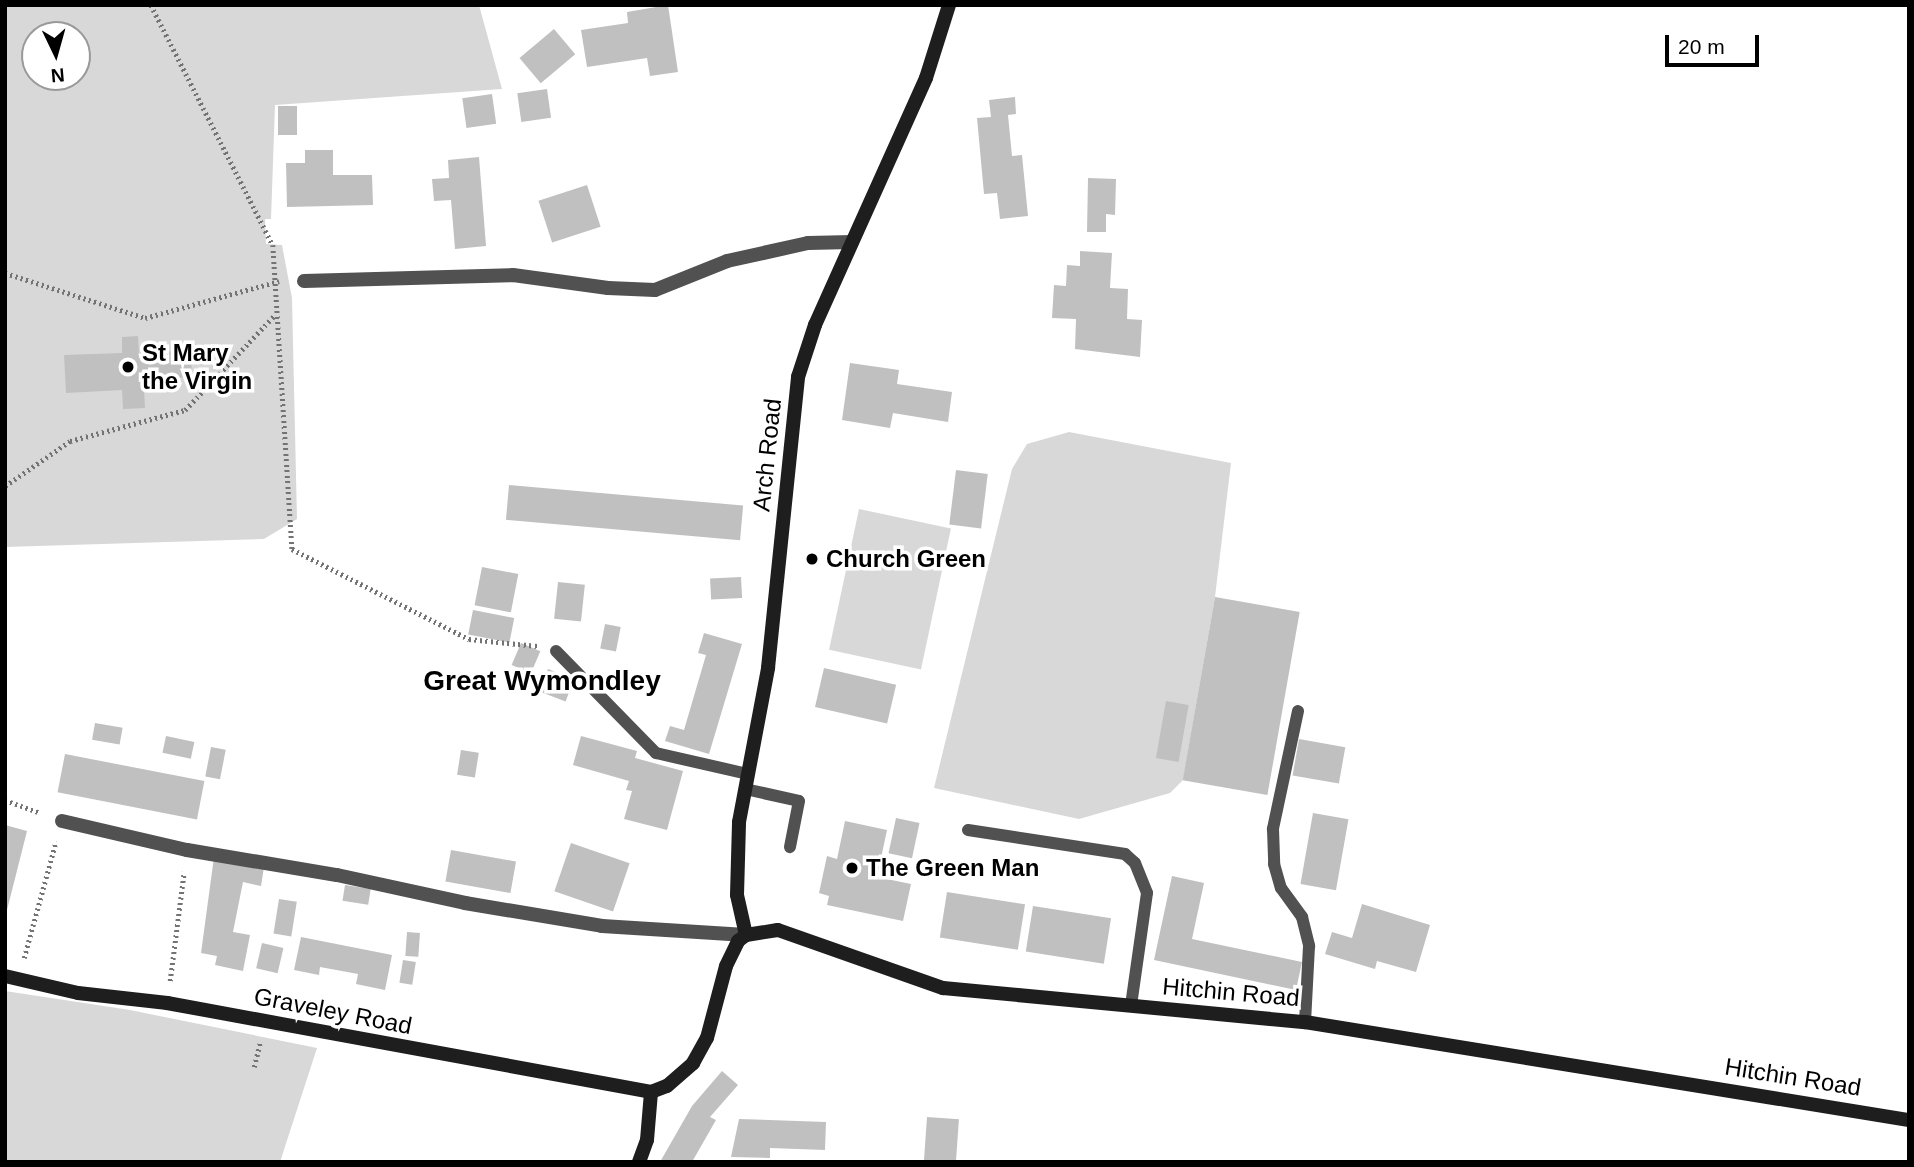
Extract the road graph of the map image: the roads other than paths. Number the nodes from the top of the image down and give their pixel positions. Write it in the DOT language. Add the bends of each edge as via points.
graph roads {
  1 [pos="948,5"];
  2 [pos="852,242"];
  3 [pos="304,281"];
  4 [pos="556,651"];
  5 [pos="1298,711"];
  6 [pos="748,774"];
  7 [pos="745,789"];
  8 [pos="62,821"];
  9 [pos="968,830"];
  10 [pos="790,847"];
  11 [pos="746,935"];
  12 [pos="11,978"];
  13 [pos="1131,1006"];
  14 [pos="1305,1022"];
  15 [pos="651,1092"];
  16 [pos="1909,1120"];
  17 [pos="639,1162"];
  1 -- 2 [label="street, Arch Road" via="926,78"];
  2 -- 3 [label="street" via="808,243 727,261 655,290 513,275"];
  2 -- 6 [label="street, Arch Road" via="815,325 798,377 768,668"];
  4 -- 6 [label="lane" via="656,753"];
  5 -- 14 [label="lane" via="1273,829 1278,876 1302,917 1309,946"];
  6 -- 7 [label="street, Arch Road"];
  7 -- 10 [label="lane" via="799,801"];
  7 -- 11 [label="street, Arch Road" via="735,866"];
  8 -- 11 [label="street" via="187,850 602,926"];
  9 -- 13 [label="lane" via="1125,854 1135,863 1147,893"];
  11 -- 13 [label="street, Hitchin Road" via="765,930 793,932 869,965 943,988"];
  11 -- 15 [label="street" via="731,952 720,1002 693,1063 667,1086"];
  12 -- 15 [label="street, Graveley Road"];
  13 -- 14 [label="street, Hitchin Road"];
  14 -- 16 [label="street, Hitchin Road"];
  15 -- 17 [label="street" via="647,1140"];
}
